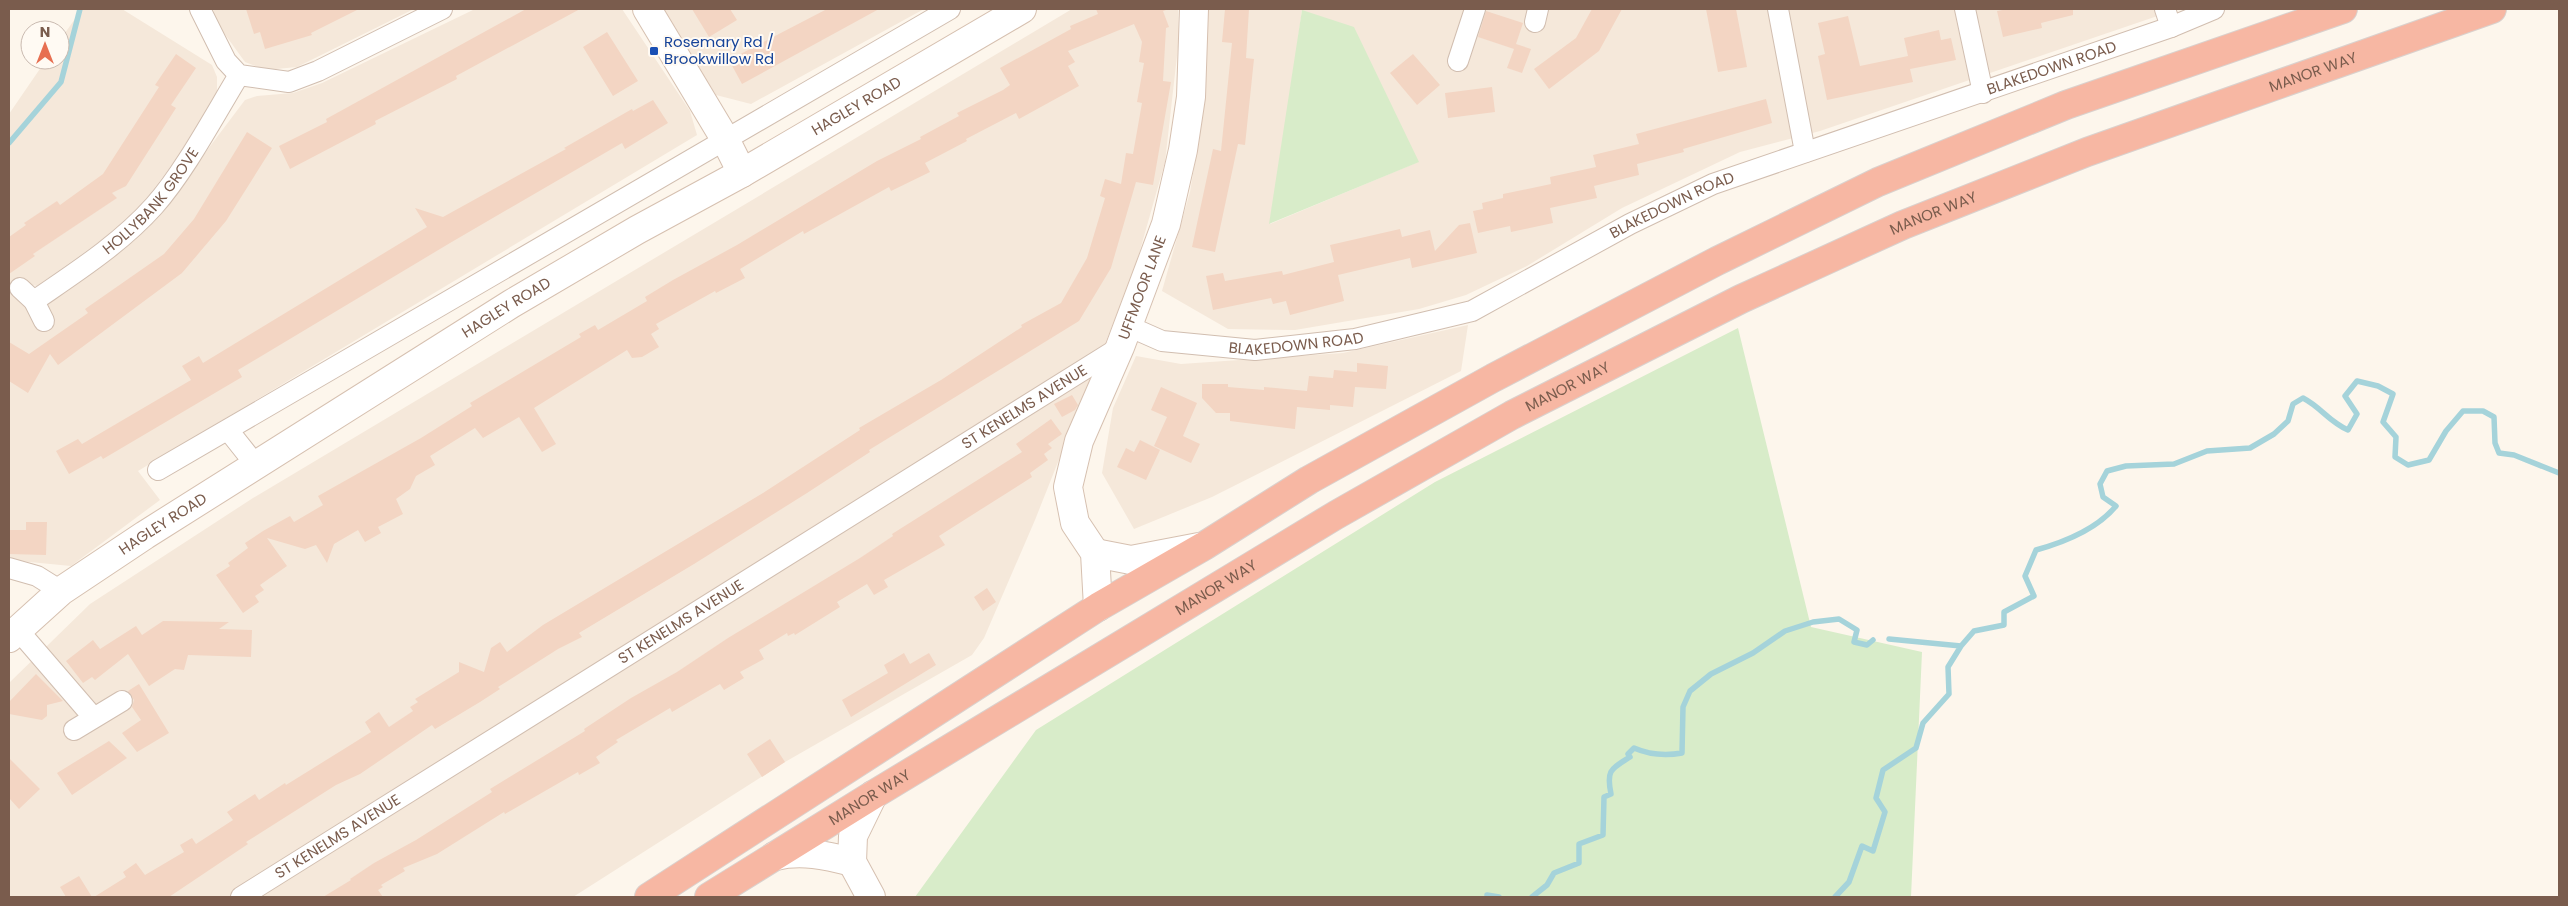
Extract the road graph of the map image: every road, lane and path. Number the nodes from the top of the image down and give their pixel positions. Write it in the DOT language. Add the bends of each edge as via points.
graph roads {
  1 [pos="200,9"];
  2 [pos="442,9"];
  3 [pos="647,9"];
  4 [pos="950,9"];
  5 [pos="1022,9"];
  6 [pos="1194,9"];
  7 [pos="1476,9"];
  8 [pos="1778,9"];
  9 [pos="1966,9"];
  10 [pos="2214,9"];
  11 [pos="2343,9"];
  12 [pos="2492,9"];
  13 [pos="2168,18"];
  14 [pos="1458,61"];
  15 [pos="239,75"];
  16 [pos="1983,93"];
  17 [pos="725,139"];
  18 [pos="1805,152"];
  19 [pos="742,174"];
  20 [pos="44,321"];
  21 [pos="1124,337"];
  22 [pos="228,430"];
  23 [pos="255,464"];
  24 [pos="158,470"];
  25 [pos="1204,546"];
  26 [pos="1095,553"];
  27 [pos="9,568"];
  28 [pos="61,591"];
  29 [pos="1098,607"];
  30 [pos="13,634"];
  31 [pos="122,701"];
  32 [pos="93,717"];
  33 [pos="74,730"];
  34 [pos="873,795"];
  35 [pos="774,856"];
  36 [pos="852,862"];
  37 [pos="241,897"];
  38 [pos="649,897"];
  39 [pos="709,897"];
  40 [pos="871,897"];
  1 -- 15 [label="street" via="226,61"];
  2 -- 15 [label="street" via="288,82"];
  3 -- 17 [label="main road"];
  4 -- 17 [label="street"];
  5 -- 19 [label="main road, HAGLEY ROAD"];
  6 -- 21 [label="main road, UFFMOOR LANE" via="1190,97 1183,150 1166,224"];
  7 -- 14 [label="street"];
  8 -- 18 [label="street"];
  9 -- 16 [label="street"];
  10 -- 13 [label="street, BLAKEDOWN ROAD"];
  11 -- 25 [label="highway" via="2066,105 1878,182 1717,261 1494,378 1309,480"];
  12 -- 34 [label="highway, MANOR WAY" via="2087,152 1903,225 1741,299 1512,415 1336,515"];
  13 -- 16 [label="street, BLAKEDOWN ROAD"];
  15 -- 20 [label="street, HOLLYBANK GROVE" via="169,188 131,230 27,294"];
  16 -- 18 [label="street, BLAKEDOWN ROAD"];
  17 -- 19 [label="main road"];
  17 -- 22 [label="street"];
  18 -- 21 [label="street, BLAKEDOWN ROAD" via="1713,184 1630,224 1472,311 1355,339 1255,350"];
  19 -- 23 [label="main road, HAGLEY ROAD" via="511,304"];
  21 -- 26 [label="main road, UFFMOOR LANE" via="1079,441 1068,488 1075,523"];
  21 -- 37 [label="street, ST KENELMS AVENUE"];
  22 -- 23 [label="street"];
  22 -- 24 [label="street"];
  23 -- 28 [label="main road, HAGLEY ROAD"];
  25 -- 26 [label="main road" via="1130,560"];
  25 -- 29 [label="highway"];
  26 -- 29 [label="main road"];
  27 -- 28 [label="street" via="37,576"];
  28 -- 30 [label="main road, HAGLEY ROAD"];
  29 -- 38 [label="highway"];
  30 -- 32 [label="street"];
  31 -- 32 [label="street"];
  32 -- 33 [label="street"];
  34 -- 35 [label="highway, MANOR WAY"];
  34 -- 36 [label="main road" via="853,836"];
  35 -- 36 [label="main road" via="796,852 824,854"];
  35 -- 39 [label="highway, MANOR WAY"];
  36 -- 40 [label="main road"];
}
